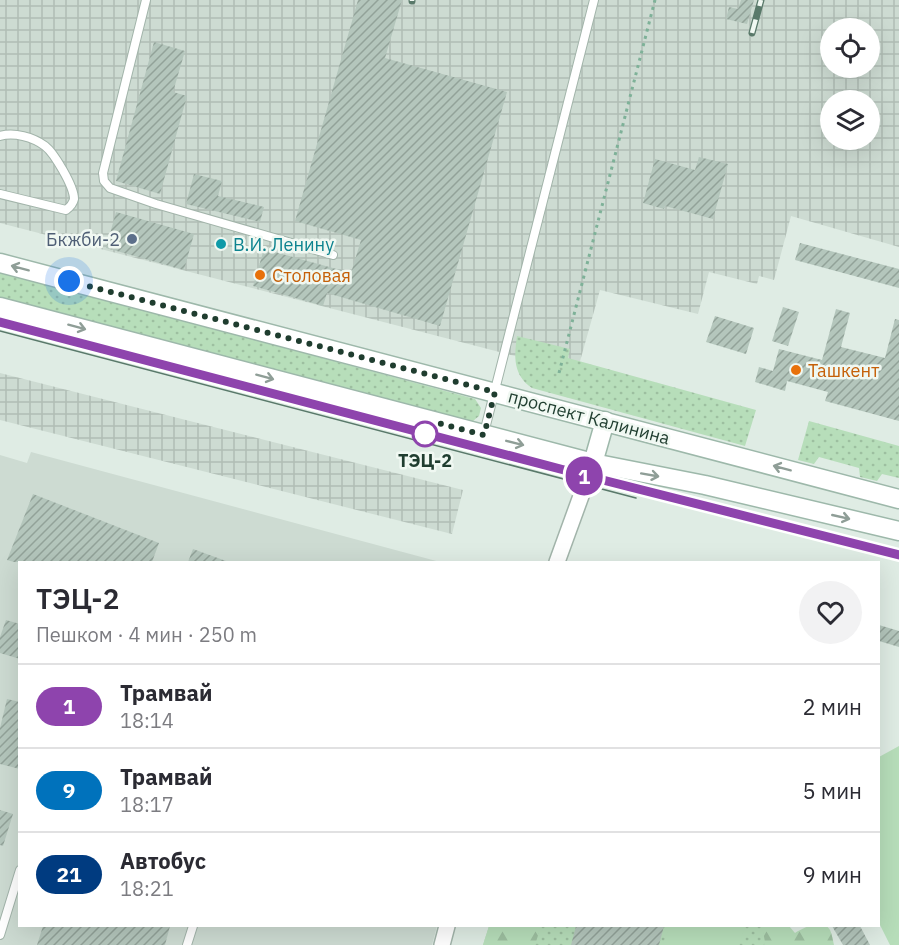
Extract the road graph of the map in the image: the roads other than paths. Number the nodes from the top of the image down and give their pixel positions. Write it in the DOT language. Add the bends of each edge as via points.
graph roads {
  1 [pos="146,0"];
  2 [pos="594,0"];
  3 [pos="0,135"];
  4 [pos="0,194"];
  5 [pos="333,255"];
  6 [pos="0,263"];
  7 [pos="0,307"];
  8 [pos="495,392"];
  9 [pos="605,421"];
  10 [pos="484,435"];
  11 [pos="590,470"];
  12 [pos="899,499"];
  13 [pos="899,531"];
  14 [pos="557,561"];
  15 [pos="18,876"];
  16 [pos="193,927"];
  17 [pos="447,927"];
  18 [pos="0,935"];
  19 [pos="187,945"];
  20 [pos="442,945"];
  1 -- 5 [label="lane" via="104,181 110,188 156,204"];
  2 -- 8 [label="lane"];
  3 -- 4 [label="lane" via="25,137 44,145 54,155 74,198 66,210"];
  8 -- 6 [label="main road, проспект Калинина, one-way"];
  7 -- 10 [label="main road, one-way"];
  8 -- 9 [label="main road, проспект Калинина"];
  8 -- 10 [label="lane"];
  9 -- 11 [label="main road"];
  12 -- 9 [label="main road, проспект Калинина, one-way"];
  10 -- 11 [label="main road, one-way"];
  11 -- 13 [label="main road, one-way" via="705,485"];
  11 -- 14 [label="street"];
  15 -- 18 [label="lane"];
  16 -- 19 [label="lane"];
  17 -- 20 [label="street"];
}
